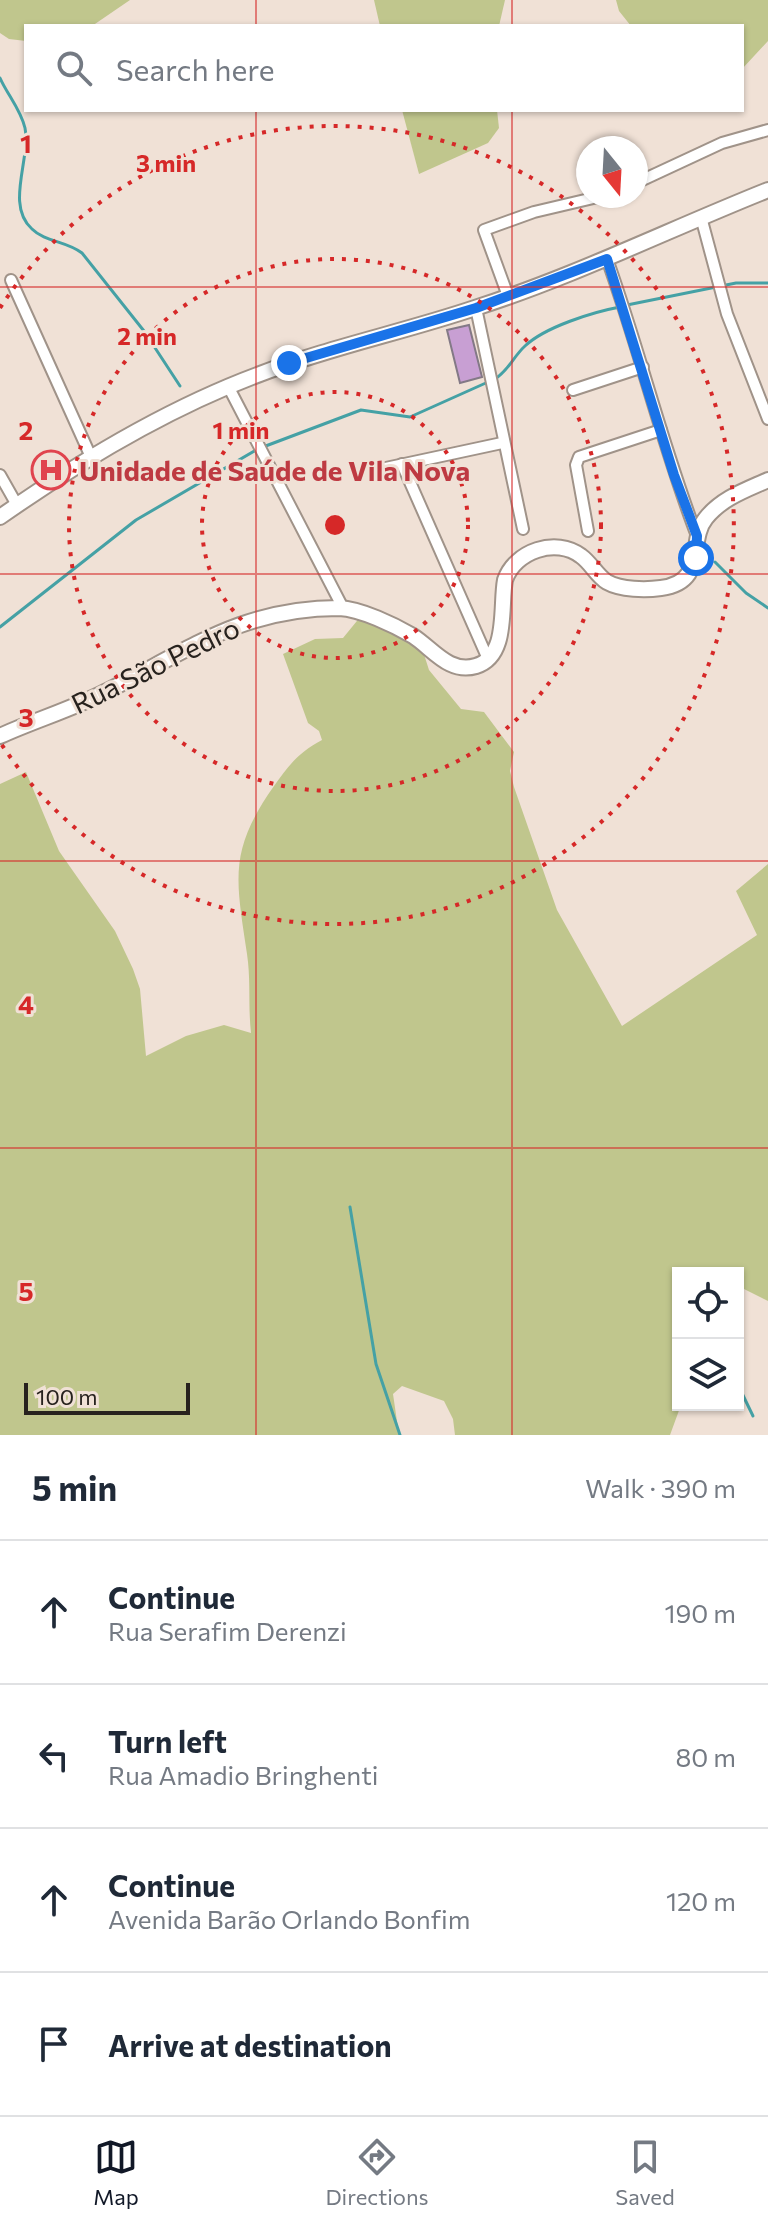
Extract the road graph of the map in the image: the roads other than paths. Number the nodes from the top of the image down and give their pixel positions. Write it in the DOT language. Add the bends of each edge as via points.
graph roads {
  1 [pos="768,130"];
  2 [pos="648,177"];
  3 [pos="768,190"];
  4 [pos="576,202"];
  5 [pos="701,217"];
  6 [pos="607,259"];
  7 [pos="11,280"];
  8 [pos="508,296"];
  9 [pos="476,308"];
  10 [pos="643,367"];
  11 [pos="228,386"];
  12 [pos="573,390"];
  13 [pos="768,419"];
  14 [pos="661,430"];
  15 [pos="502,443"];
  16 [pos="91,457"];
  17 [pos="402,464"];
  18 [pos="381,469"];
  19 [pos="0,475"];
  20 [pos="768,480"];
  21 [pos="17,505"];
  22 [pos="0,517"];
  23 [pos="523,529"];
  24 [pos="588,531"];
  25 [pos="697,536"];
  26 [pos="343,608"];
  27 [pos="488,659"];
  28 [pos="0,736"];
  1 -- 2 [label="street" via="722,143"];
  3 -- 5 [label="street"];
  4 -- 8 [label="street" via="484,230"];
  5 -- 6 [label="street"];
  5 -- 13 [label="street"];
  6 -- 8 [label="street"];
  6 -- 10 [label="street"];
  7 -- 16 [label="street"];
  8 -- 9 [label="street"];
  9 -- 11 [label="street"];
  9 -- 15 [label="street"];
  10 -- 12 [label="street"];
  10 -- 14 [label="street"];
  11 -- 16 [label="street"];
  11 -- 26 [label="street"];
  14 -- 24 [label="street" via="579,457"];
  14 -- 25 [label="street"];
  15 -- 17 [label="street"];
  15 -- 23 [label="street"];
  16 -- 21 [label="street"];
  17 -- 18 [label="street"];
  17 -- 27 [label="street"];
  19 -- 21 [label="street"];
  20 -- 25 [label="street" via="715,508"];
  21 -- 22 [label="street"];
  25 -- 27 [label="street" via="691,569 681,581 663,588 608,582 582,556 566,549 544,548 523,556 505,580 498,645"];
  26 -- 27 [label="street, Rua São Pedro" via="413,636 449,665 470,667"];
  26 -- 28 [label="street, Rua São Pedro" via="233,625 105,692"];
}
